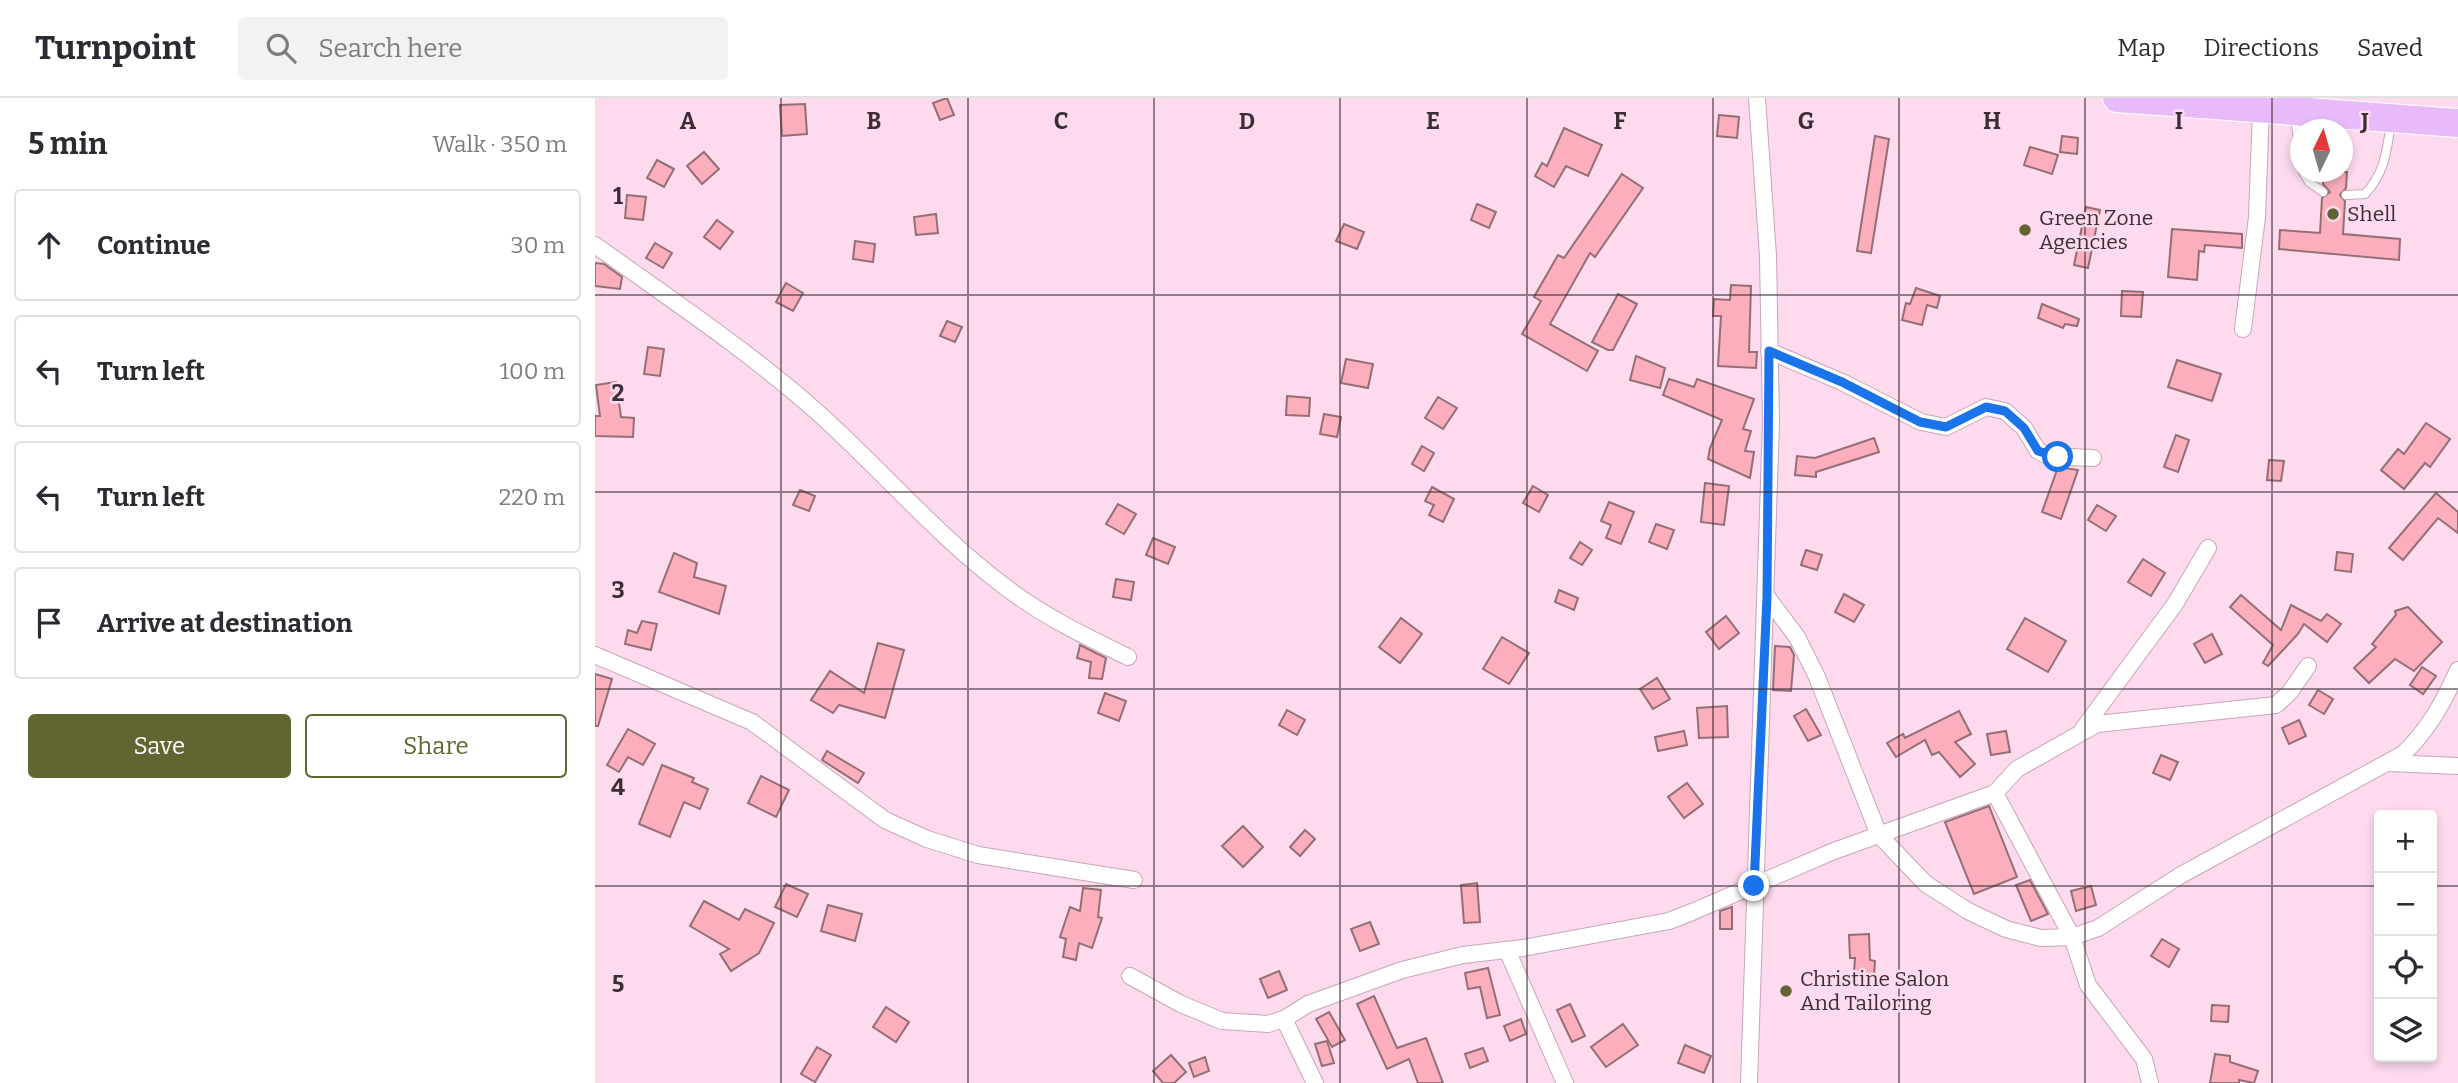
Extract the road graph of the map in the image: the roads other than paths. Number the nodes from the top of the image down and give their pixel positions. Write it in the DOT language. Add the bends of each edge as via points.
graph roads {
  1 [pos="1757,98"];
  2 [pos="2117,98"];
  3 [pos="2261,108"];
  4 [pos="2294,110"];
  5 [pos="2392,118"];
  6 [pos="2295,119"];
  7 [pos="2458,123"];
  8 [pos="2309,182"];
  9 [pos="2323,192"];
  10 [pos="2346,195"];
  11 [pos="595,245"];
  12 [pos="2243,329"];
  13 [pos="1769,351"];
  14 [pos="2093,458"];
  15 [pos="2208,548"];
  16 [pos="1767,597"];
  17 [pos="595,654"];
  18 [pos="1128,657"];
  19 [pos="2308,666"];
  20 [pos="2458,670"];
  21 [pos="2081,731"];
  22 [pos="2389,763"];
  23 [pos="2458,766"];
  24 [pos="1995,793"];
  25 [pos="1879,835"];
  26 [pos="1134,880"];
  27 [pos="1754,886"];
  28 [pos="2071,937"];
  29 [pos="1507,950"];
  30 [pos="1130,976"];
  31 [pos="1284,1019"];
  32 [pos="1315,1083"];
  33 [pos="1565,1083"];
  34 [pos="1749,1083"];
  35 [pos="2151,1083"];
  1 -- 13 [label="street" via="1768,256"];
  2 -- 3 [label="highway"];
  3 -- 4 [label="highway"];
  3 -- 12 [label="street" via="2257,217"];
  4 -- 5 [label="highway"];
  4 -- 6 [label="lane"];
  5 -- 7 [label="highway"];
  5 -- 10 [label="lane" via="2382,172 2365,194"];
  8 -- 9 [label="lane"];
  11 -- 18 [label="street" via="720,333 816,411 964,554 1009,590 1067,627"];
  13 -- 14 [label="street" via="1920,422 1946,427 1986,407 2016,419 2038,451 2048,456"];
  13 -- 16 [label="street"];
  15 -- 21 [label="street" via="2175,604"];
  16 -- 25 [label="street" via="1797,637 1817,677"];
  16 -- 27 [label="street"];
  17 -- 26 [label="street" via="752,722 885,820 927,839 978,855"];
  19 -- 21 [label="street" via="2276,705 2115,720"];
  20 -- 22 [label="street" via="2422,736"];
  21 -- 24 [label="street" via="2017,769"];
  22 -- 23 [label="street"];
  22 -- 28 [label="street" via="2181,875 2098,928"];
  24 -- 25 [label="street"];
  24 -- 28 [label="street"];
  25 -- 27 [label="street"];
  25 -- 28 [label="street" via="1926,884 1968,911 2006,929 2041,938"];
  27 -- 29 [label="street" via="1669,921"];
  27 -- 34 [label="street"];
  28 -- 35 [label="street" via="2088,985 2144,1059"];
  29 -- 31 [label="street" via="1402,970 1308,1004"];
  29 -- 33 [label="street"];
  30 -- 31 [label="street" via="1222,1021 1268,1024"];
  31 -- 32 [label="street"];
}
